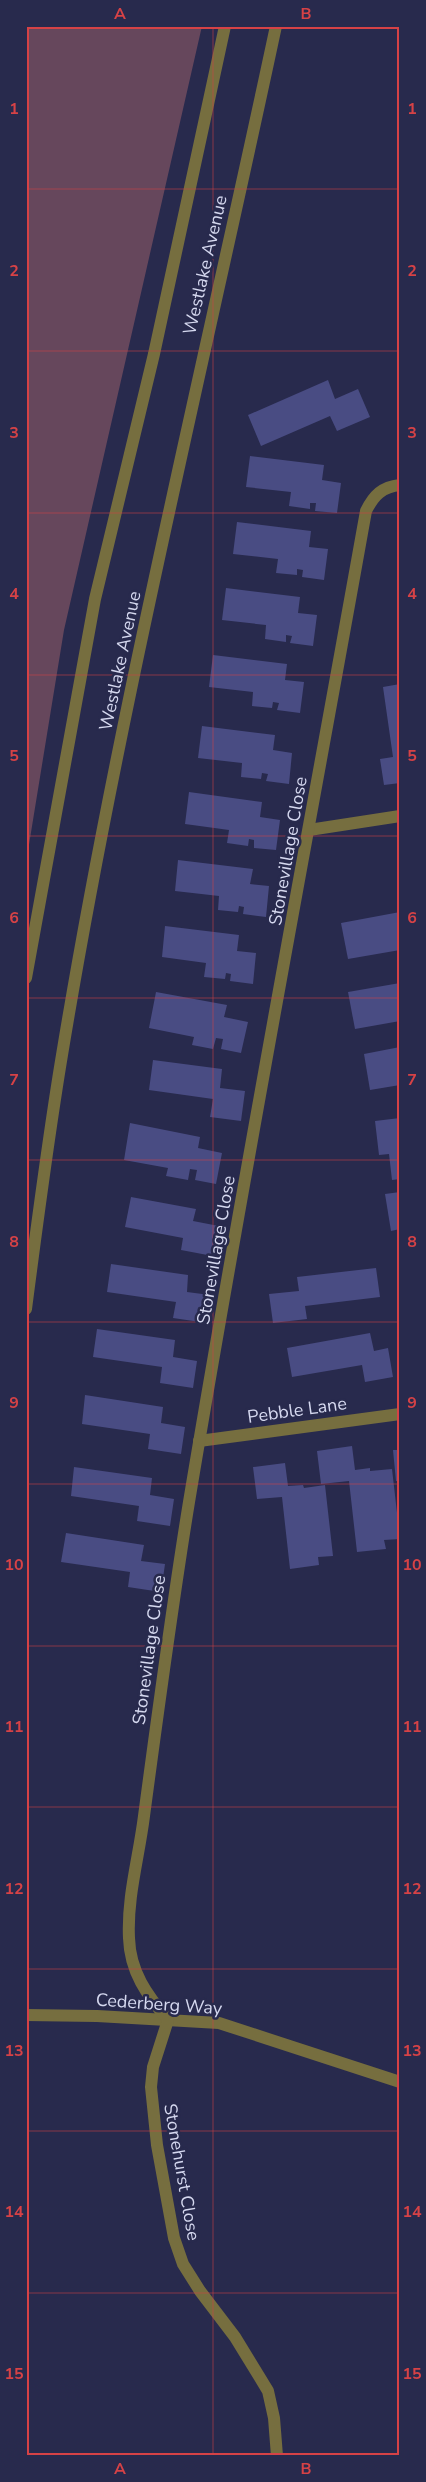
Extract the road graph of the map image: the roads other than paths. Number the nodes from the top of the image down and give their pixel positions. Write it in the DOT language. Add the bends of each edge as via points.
graph roads {
  1 [pos="225,26"];
  2 [pos="276,26"];
  3 [pos="393,486"];
  4 [pos="400,816"];
  5 [pos="309,830"];
  6 [pos="26,978"];
  7 [pos="26,1309"];
  8 [pos="400,1414"];
  9 [pos="199,1441"];
  10 [pos="26,2015"];
  11 [pos="168,2020"];
  12 [pos="400,2082"];
  13 [pos="277,2456"];
  1 -- 6 [label="street, Westlake Avenue" via="154,354 95,599"];
  2 -- 7 [label="street, Westlake Avenue" via="197,381 104,829 62,1055"];
  3 -- 5 [label="street, Stonevillage Close" via="378,492 366,511"];
  4 -- 5 [label="street"];
  5 -- 9 [label="street, Stonevillage Close"];
  8 -- 9 [label="street, Pebble Lane"];
  9 -- 11 [label="street, Stonevillage Close" via="129,1900 131,1961 148,1996"];
  10 -- 11 [label="street, Cederberg Way"];
  11 -- 12 [label="street, Cederberg Way" via="219,2023"];
  11 -- 13 [label="street, Stonehurst Close" via="153,2067 151,2087 157,2145 174,2238 183,2264 235,2337 268,2392"];
}
